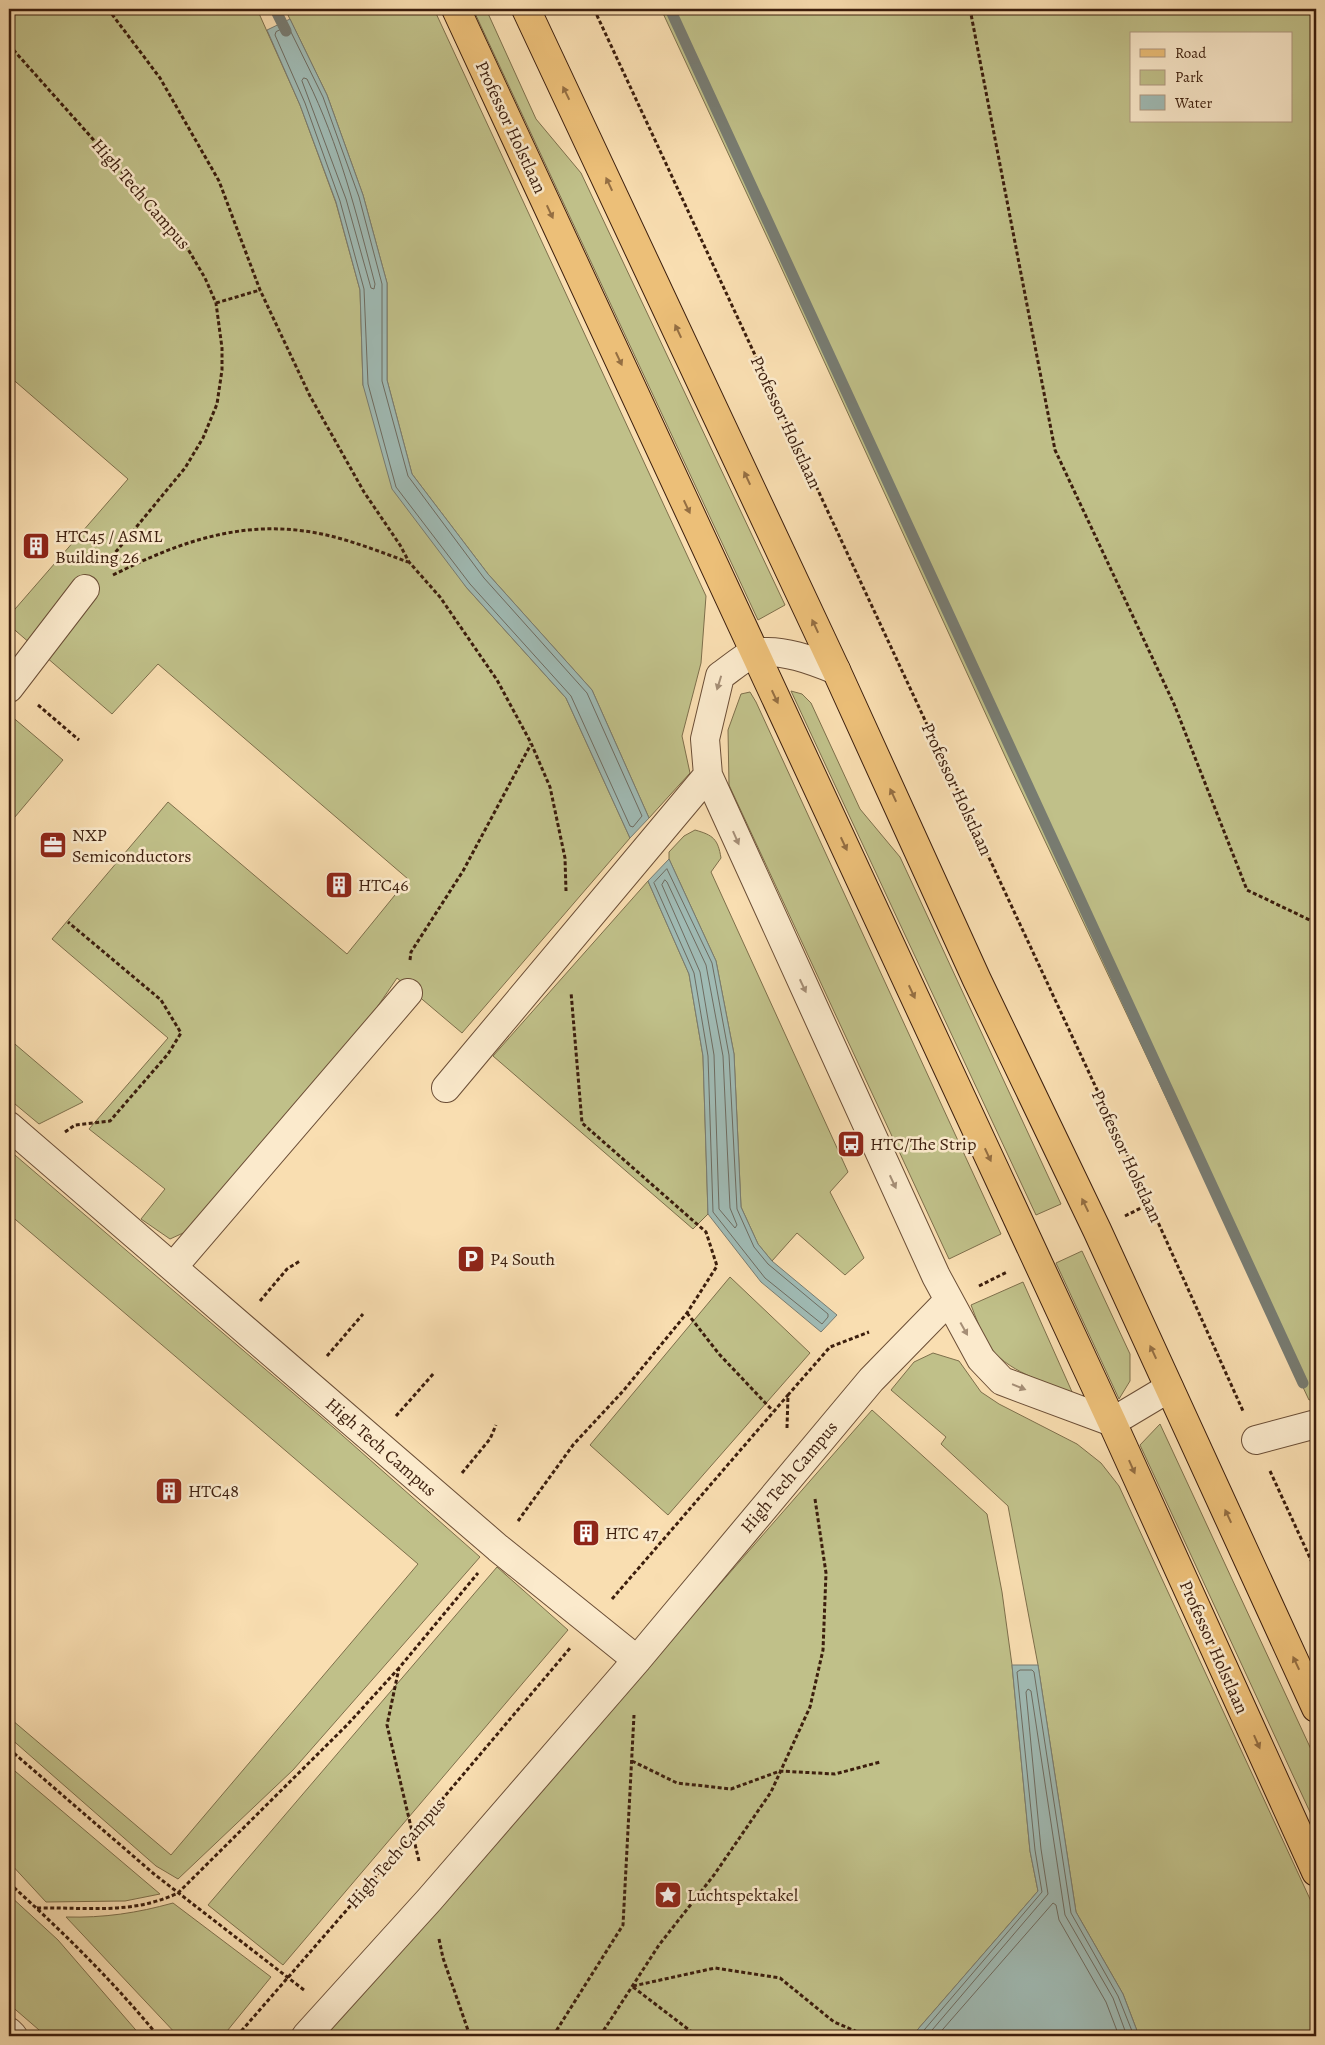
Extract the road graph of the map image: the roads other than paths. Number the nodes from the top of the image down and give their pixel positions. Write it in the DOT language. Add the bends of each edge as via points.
graph roads {
  1 [pos="456,9"];
  2 [pos="526,9"];
  3 [pos="85,589"];
  4 [pos="755,653"];
  5 [pos="836,670"];
  6 [pos="11,685"];
  7 [pos="708,775"];
  8 [pos="408,993"];
  9 [pos="446,1088"];
  10 [pos="9,1126"];
  11 [pos="173,1267"];
  12 [pos="948,1301"];
  13 [pos="1170,1388"];
  14 [pos="1112,1422"];
  15 [pos="1316,1424"];
  16 [pos="1256,1440"];
  17 [pos="637,1660"];
  18 [pos="1316,1708"];
  19 [pos="1316,1872"];
  20 [pos="9,2032"];
  21 [pos="13,2036"];
  22 [pos="306,2036"];
  1 -- 4 [label="main road, Professor Holstlaan, one-way"];
  5 -- 2 [label="main road, one-way"];
  3 -- 6 [label="street"];
  4 -- 5 [label="street" via="773,652 810,659"];
  4 -- 7 [label="street, one-way" via="720,676 705,739"];
  4 -- 14 [label="main road, Professor Holstlaan, one-way"];
  13 -- 5 [label="main road, one-way" via="977,980"];
  7 -- 9 [label="street"];
  7 -- 12 [label="street, one-way"];
  8 -- 11 [label="street"];
  10 -- 11 [label="street, High Tech Campus"];
  11 -- 17 [label="street, High Tech Campus" via="498,1548"];
  12 -- 14 [label="street, one-way" via="981,1359 1002,1381"];
  12 -- 17 [label="street, High Tech Campus" via="871,1380"];
  13 -- 14 [label="street"];
  18 -- 13 [label="main road, one-way"];
  14 -- 19 [label="main road, Professor Holstlaan, one-way"];
  15 -- 16 [label="street"];
  17 -- 22 [label="street, High Tech Campus" via="430,1899"];
  20 -- 21 [label="street"];
}
